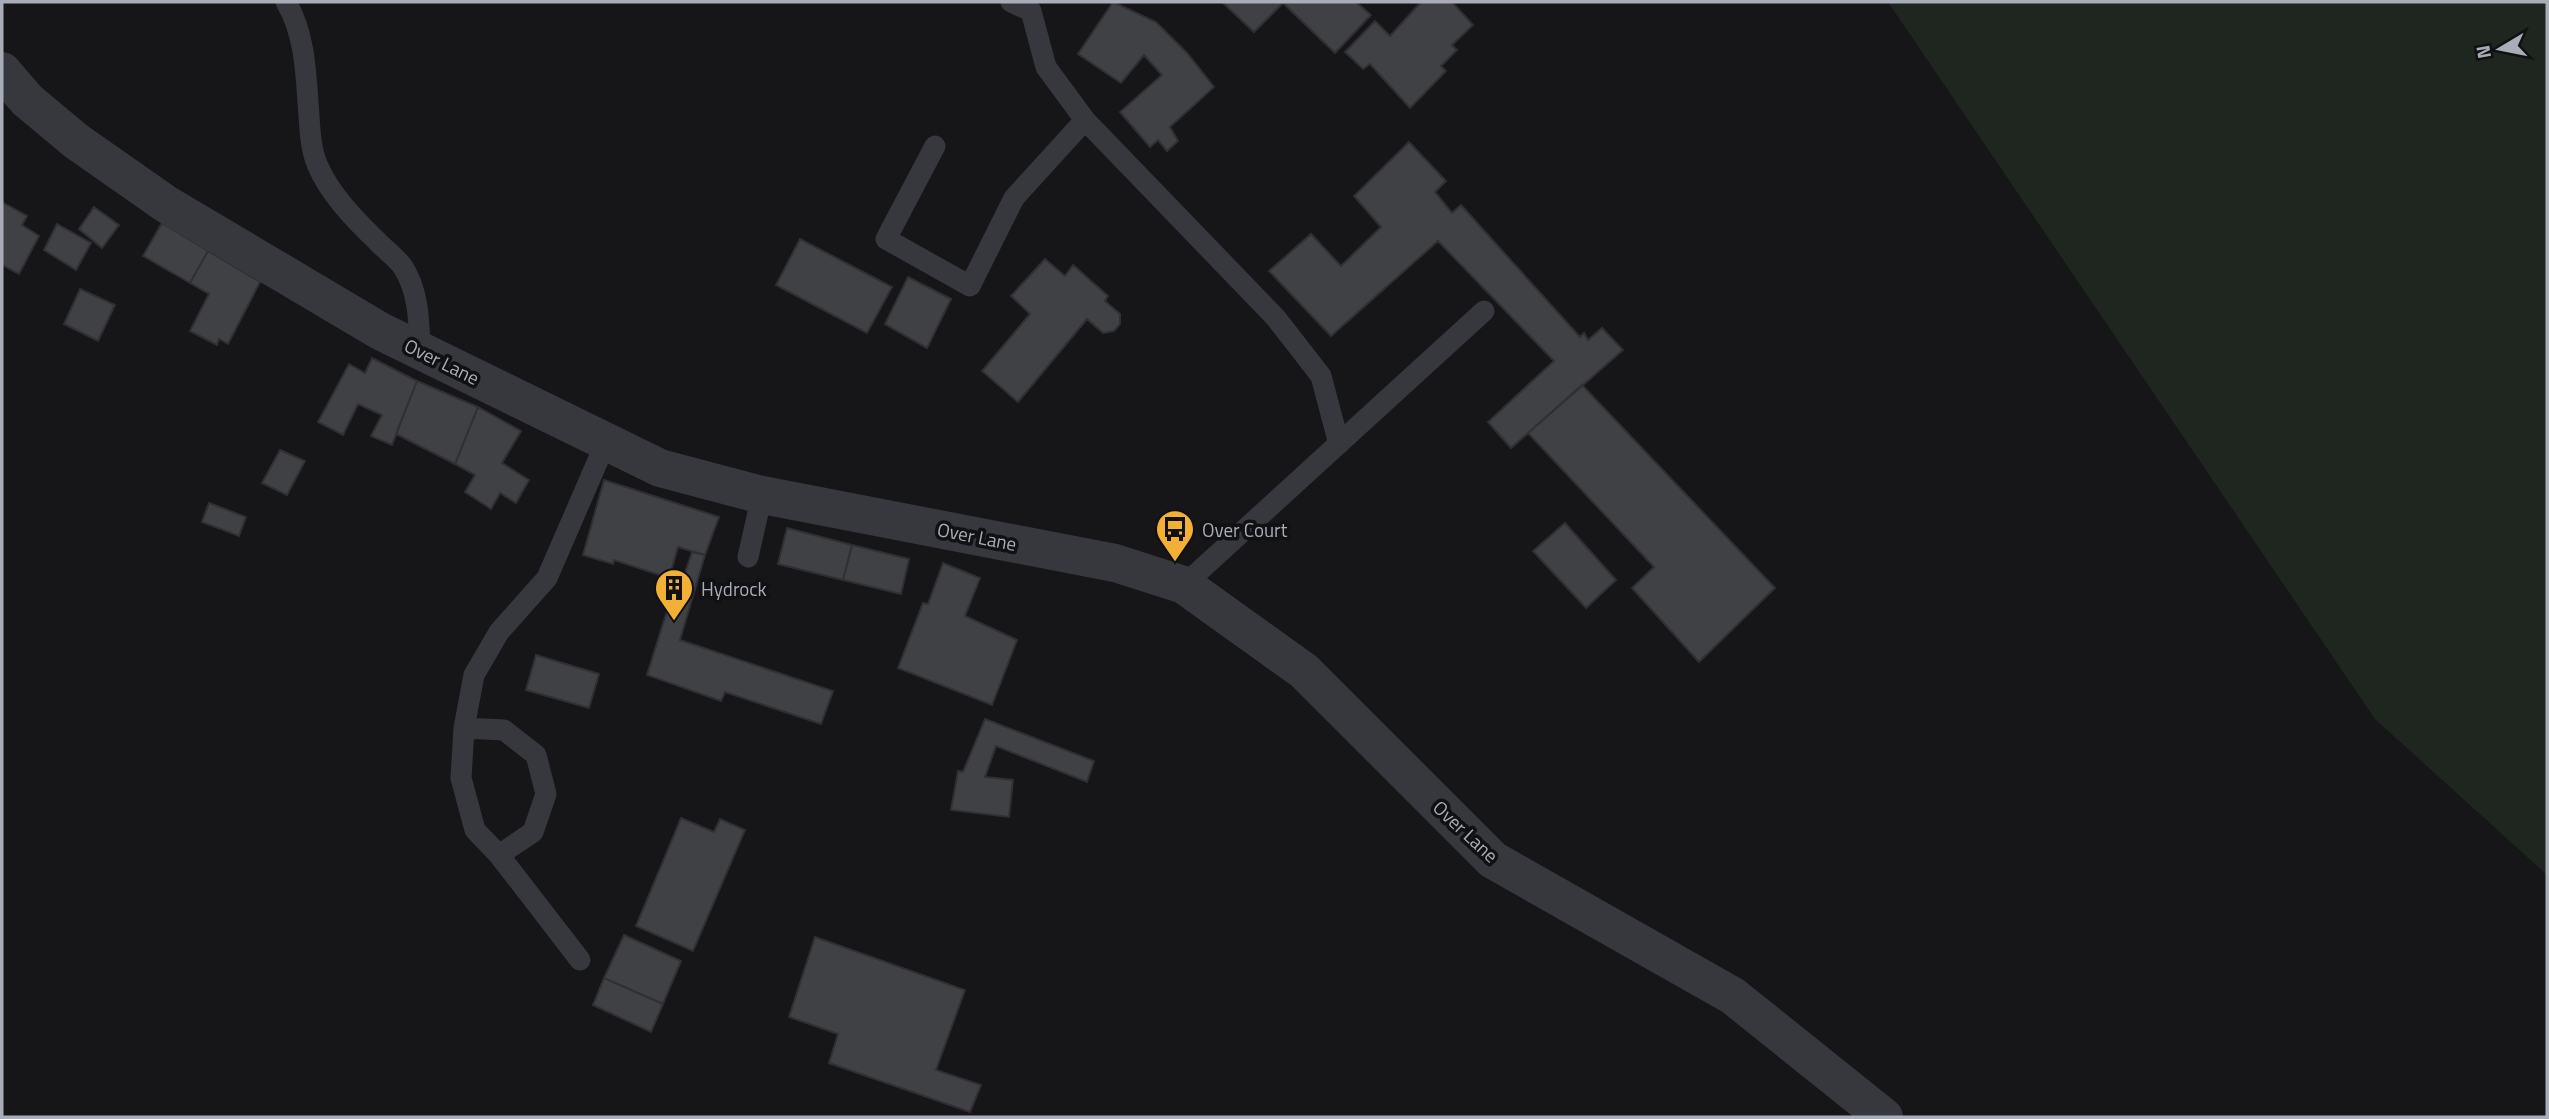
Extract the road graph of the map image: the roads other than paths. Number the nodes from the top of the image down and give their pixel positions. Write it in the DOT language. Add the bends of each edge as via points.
graph roads {
  1 [pos="286,2"];
  2 [pos="1011,2"];
  3 [pos="2,71"];
  4 [pos="1085,120"];
  5 [pos="935,146"];
  6 [pos="1484,311"];
  7 [pos="420,350"];
  8 [pos="606,442"];
  9 [pos="1339,444"];
  10 [pos="762,495"];
  11 [pos="748,556"];
  12 [pos="1184,585"];
  13 [pos="464,728"];
  14 [pos="499,855"];
  15 [pos="580,960"];
  16 [pos="1884,1117"];
  1 -- 7 [label="lane" via="295,18 303,54 317,164 333,193 402,266 416,301"];
  2 -- 4 [label="lane" via="1031,11 1046,67"];
  3 -- 7 [label="street, Over Lane" via="27,100 76,141 166,204"];
  4 -- 5 [label="lane" via="1014,198 970,286 886,239"];
  4 -- 9 [label="lane" via="1276,318 1321,376"];
  6 -- 9 [label="lane"];
  7 -- 8 [label="street, Over Lane"];
  8 -- 10 [label="street, Over Lane" via="660,468"];
  8 -- 13 [label="lane" via="547,578 499,632 474,675"];
  9 -- 12 [label="lane"];
  10 -- 11 [label="lane"];
  10 -- 12 [label="street, Over Lane" via="1115,563"];
  12 -- 16 [label="street, Over Lane" via="1304,671 1493,860 1733,996"];
  13 -- 14 [label="lane" via="461,778 475,830"];
  13 -- 14 [label="lane" via="504,730 536,755 546,794 533,832"];
  14 -- 15 [label="lane"];
}
